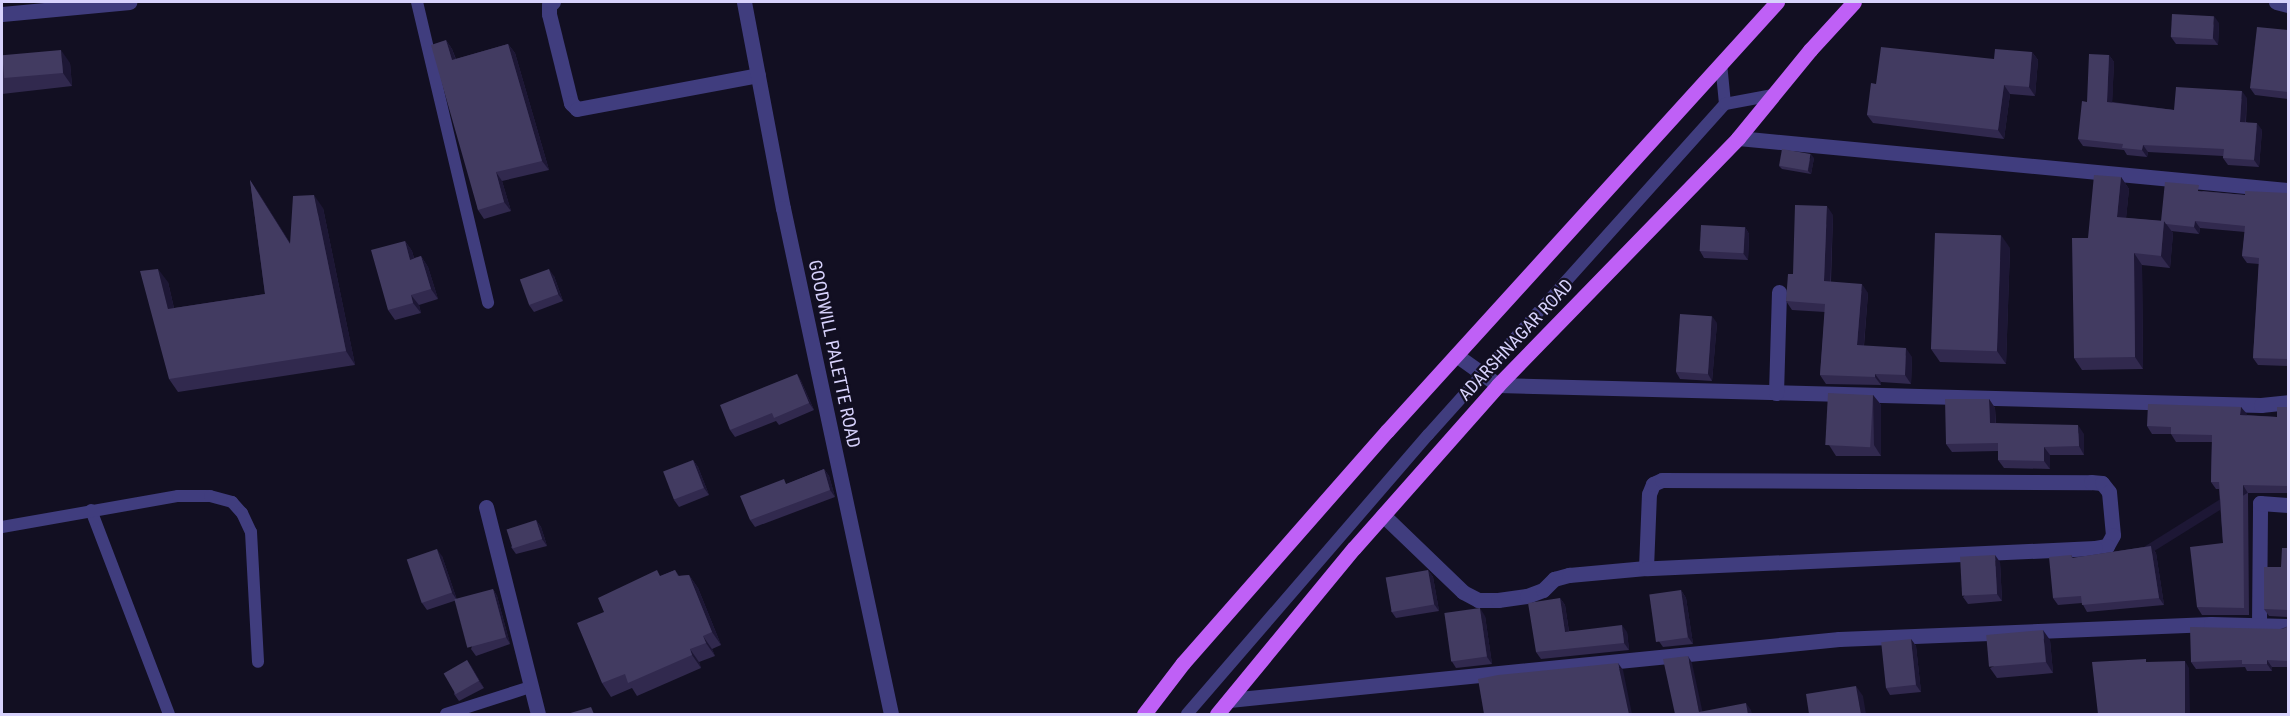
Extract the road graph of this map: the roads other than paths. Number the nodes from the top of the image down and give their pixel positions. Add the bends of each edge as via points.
1 (129, 2) edge
2 (417, 2) edge
3 (553, 2) edge
4 (744, 2) edge
5 (1777, 2) edge
6 (1854, 2) edge
7 (2276, 2) edge
8 (58, 5) edge
9 (2289, 5) edge
10 (2, 14) edge
11 (1721, 63) junction
12 (758, 75) junction
13 (1773, 94) junction
14 (1725, 104) junction
15 (1738, 138) junction
16 (2289, 190) edge
17 (1779, 292) dead end
18 (488, 303) dead end
19 (1456, 355) junction
20 (1483, 374) junction
21 (1498, 386) junction
22 (1776, 393) junction
23 (2289, 402) edge
24 (2289, 505) edge
25 (486, 507) dead end
26 (91, 510) junction
27 (1383, 515) junction
28 (2, 527) edge
29 (1646, 568) junction
30 (2259, 625) junction
31 (2289, 626) edge
32 (258, 662) dead end
33 (530, 687) junction
34 (1229, 700) junction
35 (169, 714) edge
36 (446, 714) edge
37 (538, 714) edge
38 (891, 714) edge
39 (1144, 714) edge
40 (1187, 714) edge
41 (1217, 714) edge

1 - 8 street
2 - 18 lane
3 - 12 street via 549,14 571,103 577,109
4 - 12 street, GOODWILL PALETTE ROAD
5 - 11 main road, ADARSHNAGAR ROAD
6 - 13 main road, ADARSHNAGAR ROAD
7 - 9 street
8 - 10 street
11 - 14 lane
11 - 19 main road, ADARSHNAGAR ROAD
12 - 38 street, GOODWILL PALETTE ROAD
13 - 14 lane
13 - 15 main road, ADARSHNAGAR ROAD
14 - 20 lane
15 - 16 street
15 - 21 main road, ADARSHNAGAR ROAD
17 - 22 street
19 - 20 street
19 - 39 main road, ADARSHNAGAR ROAD via 1183,663
20 - 21 street
20 - 40 lane
21 - 22 street
21 - 27 main road, ADARSHNAGAR ROAD
22 - 23 street via 2262,405
24 - 30 street via 2260,503
25 - 33 street
26 - 28 lane
26 - 32 lane via 178,496 210,496 232,502 251,532
26 - 35 lane
27 - 29 street via 1463,592 1478,600 1527,596 1543,590 1554,579 1569,575
27 - 34 main road, ADARSHNAGAR ROAD
29 - 29 street via 1649,494 1653,484 1662,480 2091,482 2102,483 2109,492 2113,535 2106,546 2095,548
30 - 31 street
30 - 34 street via 1839,639
33 - 36 lane
33 - 37 street
34 - 41 main road, ADARSHNAGAR ROAD

